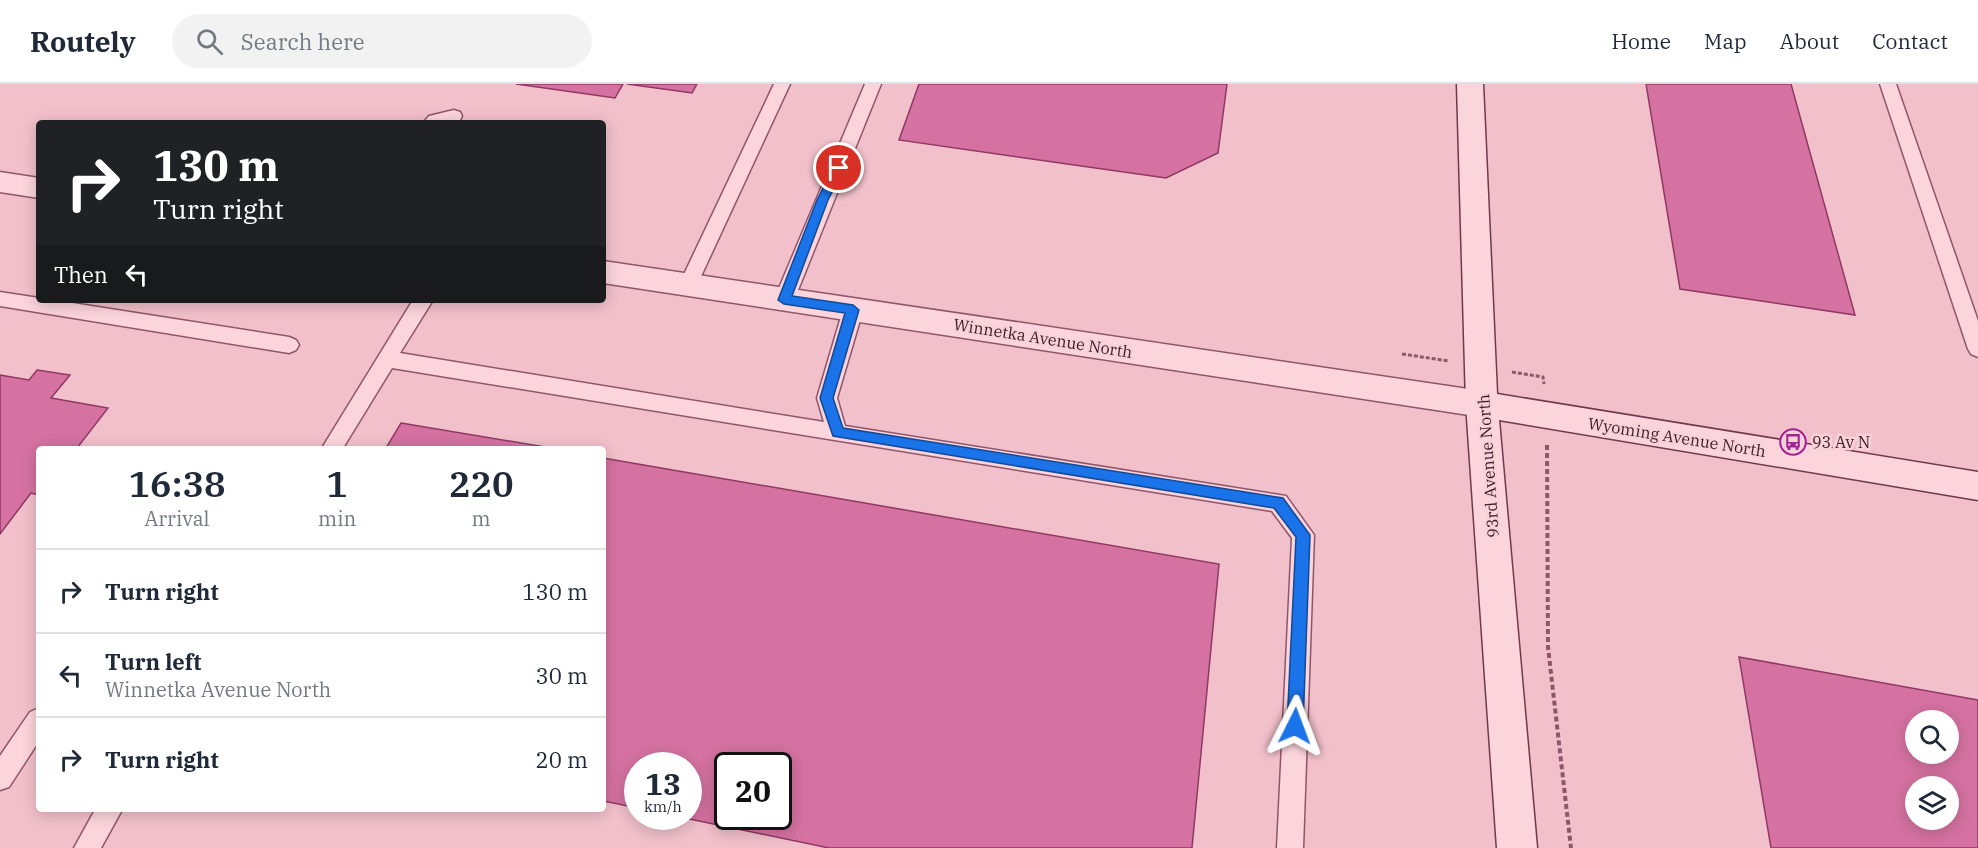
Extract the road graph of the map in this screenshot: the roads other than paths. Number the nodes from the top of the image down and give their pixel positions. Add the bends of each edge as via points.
1 (782, 84) edge
2 (873, 84) edge
3 (1470, 84) edge
4 (1888, 84) edge
5 (454, 116) dead end
6 (435, 120) edge
7 (0, 182) edge
8 (36, 188) edge
9 (606, 273) edge
10 (688, 285) junction
11 (0, 299) edge
12 (784, 300) junction
13 (36, 302) edge
14 (53, 303) edge
15 (421, 303) edge
16 (106, 307) edge
17 (853, 310) junction
18 (289, 345) dead end
19 (1978, 349) edge
20 (387, 359) junction
21 (1482, 404) junction
22 (837, 432) junction
23 (333, 446) edge
24 (1978, 486) edge
25 (36, 724) edge
26 (0, 778) edge
27 (109, 812) edge
28 (87, 848) edge
29 (1290, 848) edge
30 (1517, 848) edge

1 - 10 lane
2 - 12 lane
3 - 21 street, 93rd Avenue North
4 - 19 lane
5 - 6 lane
7 - 8 street
9 - 10 street, Winnetka Avenue North
10 - 12 street, Winnetka Avenue North
11 - 13 lane
12 - 17 street, Winnetka Avenue North
14 - 16 lane
15 - 20 lane
16 - 18 lane
17 - 21 street, Winnetka Avenue North
17 - 22 lane via 827,398
20 - 22 lane
20 - 23 lane
21 - 24 street, Wyoming Avenue North
21 - 30 street, 93rd Avenue North
22 - 29 lane via 1278,503 1303,535
25 - 26 lane
27 - 28 lane

